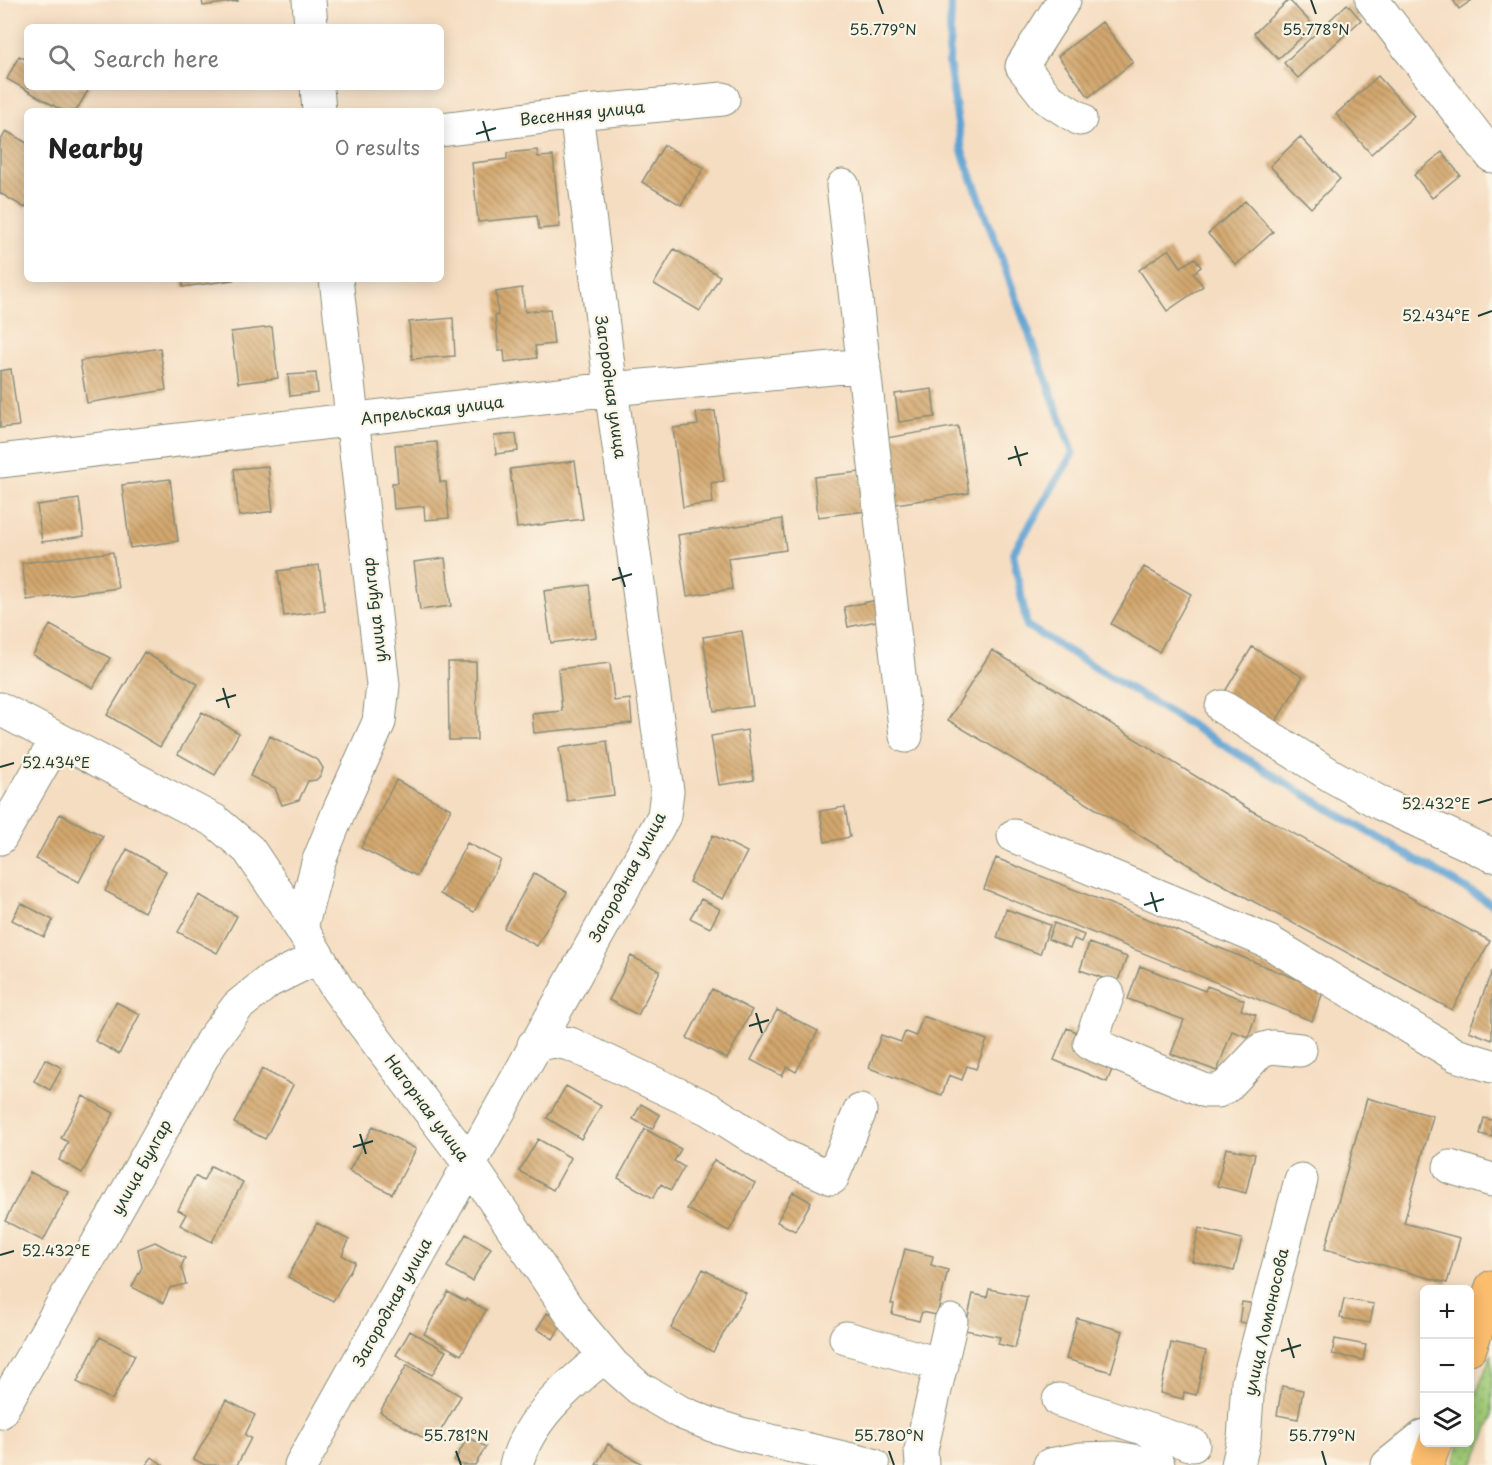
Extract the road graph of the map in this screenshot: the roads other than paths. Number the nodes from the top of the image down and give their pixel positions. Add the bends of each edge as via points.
1 (309, 0) edge
2 (1064, 0) edge
3 (1372, 0) edge
4 (311, 24) edge
5 (317, 90) edge
6 (723, 99) dead end
7 (319, 108) edge
8 (576, 113) junction
9 (1080, 119) dead end
10 (444, 130) edge
11 (1492, 156) edge
12 (843, 186) dead end
13 (336, 282) edge
14 (864, 365) junction
15 (610, 389) junction
16 (351, 420) junction
17 (0, 461) edge
18 (1222, 707) dead end
19 (0, 709) edge
20 (906, 736) dead end
21 (57, 739) junction
22 (1014, 836) dead end
23 (0, 838) edge
24 (1492, 855) edge
25 (301, 928) junction
26 (318, 957) junction
27 (1108, 994) dead end
28 (534, 1045) junction
29 (1300, 1050) dead end
30 (1492, 1066) edge
31 (860, 1111) dead end
32 (469, 1163) junction
33 (1450, 1167) dead end
34 (1301, 1180) dead end
35 (1492, 1180) edge
36 (1492, 1287) edge
37 (951, 1321) dead end
38 (865, 1334) dead end
39 (1473, 1339) edge
40 (604, 1356) junction
41 (942, 1365) junction
42 (1059, 1400) dead end
43 (0, 1412) edge
44 (1420, 1440) edge
45 (1193, 1445) edge
46 (1434, 1447) edge
47 (301, 1465) edge
48 (516, 1465) edge
49 (873, 1465) edge
50 (922, 1465) edge
51 (1050, 1465) edge
52 (1158, 1465) edge
53 (1238, 1465) edge
54 (1388, 1465) edge
55 (1427, 1465) edge

1 - 4 street
2 - 9 street via 1022,66 1048,99
3 - 11 street
5 - 7 street
6 - 8 street, Весенняя улица
8 - 10 street, Весенняя улица
8 - 15 street, Загородная улица
12 - 14 street
13 - 16 street, улица Булгар
14 - 15 street, Апрельская улица
14 - 20 street
15 - 16 street, Апрельская улица
15 - 28 street, Загородная улица via 667,791 664,816
16 - 17 street, Апрельская улица
16 - 25 street, улица Булгар via 383,685 379,722 318,863
18 - 24 street via 1382,804
19 - 21 street, Нагорная улица
21 - 23 street
21 - 25 street, Нагорная улица via 215,821 249,850
22 - 30 street via 1269,942 1456,1055
25 - 26 street, Нагорная улица
26 - 32 street, Нагорная улица via 338,990
26 - 43 street, улица Булгар via 269,981 238,1006 211,1042
27 - 29 street via 1090,1043 1206,1091 1227,1086 1261,1050
28 - 31 street via 554,1041 570,1044 709,1109 781,1155 832,1178
28 - 32 street, Загородная улица
32 - 40 street, Нагорная улица
32 - 47 street, Загородная улица
33 - 35 street
34 - 53 street, улица Ломоносова via 1248,1382
36 - 39 main road
37 - 41 street
38 - 41 street
40 - 48 street via 565,1389 532,1427
40 - 49 street, Нагорная улица via 639,1388 712,1425
41 - 50 street via 921,1449
42 - 45 street
44 - 54 street
46 - 55 main road
51 - 52 street via 1116,1458

